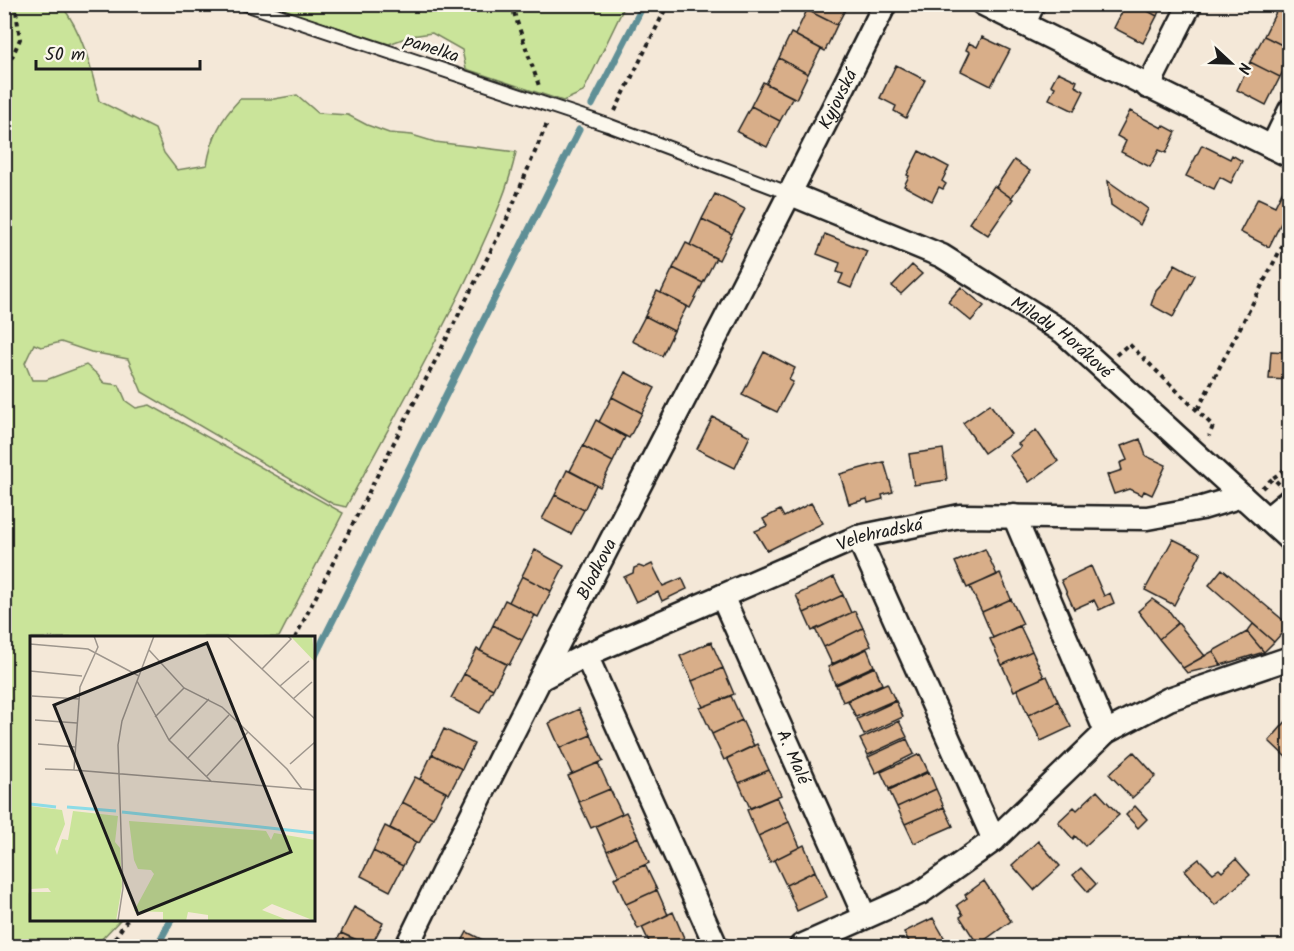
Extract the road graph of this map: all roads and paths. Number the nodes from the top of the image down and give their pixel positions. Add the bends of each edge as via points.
1 (15, 4) edge
2 (245, 4) edge
3 (511, 4) edge
4 (668, 4) edge
5 (885, 4) edge
6 (983, 4) edge
7 (1190, 4) edge
8 (1028, 14) edge
9 (4, 75) edge
10 (1148, 87) junction
11 (549, 105) junction
12 (1290, 110) edge
13 (608, 125) junction
14 (1281, 152) edge
15 (791, 194) junction
16 (1290, 231) edge
17 (1114, 353) dead end
18 (1198, 410) junction
19 (1208, 439) dead end
20 (1273, 478) dead end
21 (1250, 494) junction
22 (1290, 500) edge
23 (1014, 516) junction
24 (1267, 519) junction
25 (858, 537) junction
26 (1290, 540) edge
27 (722, 596) junction
28 (296, 636) edge
29 (586, 656) junction
30 (1290, 658) edge
31 (542, 678) junction
32 (1106, 732) junction
33 (994, 840) junction
34 (865, 917) junction
35 (126, 921) edge
36 (110, 946) edge
37 (407, 946) edge
38 (716, 946) edge
39 (801, 946) edge

1 - 9 path via 20,39
2 - 11 lane, panelka
3 - 11 path
4 - 13 path
5 - 15 street, Kyjovská
6 - 8 street
7 - 10 street
8 - 10 street
10 - 14 street
11 - 13 lane, panelka
11 - 28 path via 506,221
12 - 14 street
13 - 15 lane, panelka
15 - 21 street, Milady Horákové via 942,256 1063,332
15 - 31 street, Blodkova
16 - 18 path
17 - 18 path via 1129,344
18 - 19 path via 1213,426
20 - 21 path
21 - 23 street, Velehradská via 1147,518
21 - 24 street, Milady Horákové
22 - 24 street
23 - 25 street, Velehradská via 960,516
23 - 32 street
24 - 26 street, Milady Horákové
25 - 27 street, Velehradská
25 - 33 street
27 - 29 street, Velehradská
27 - 34 street, A. Malé
29 - 31 street, Velehradská
29 - 38 street
30 - 32 street via 1169,699
31 - 37 street, Blodkova
32 - 33 street
33 - 34 street via 920,893
34 - 39 street
35 - 36 path

